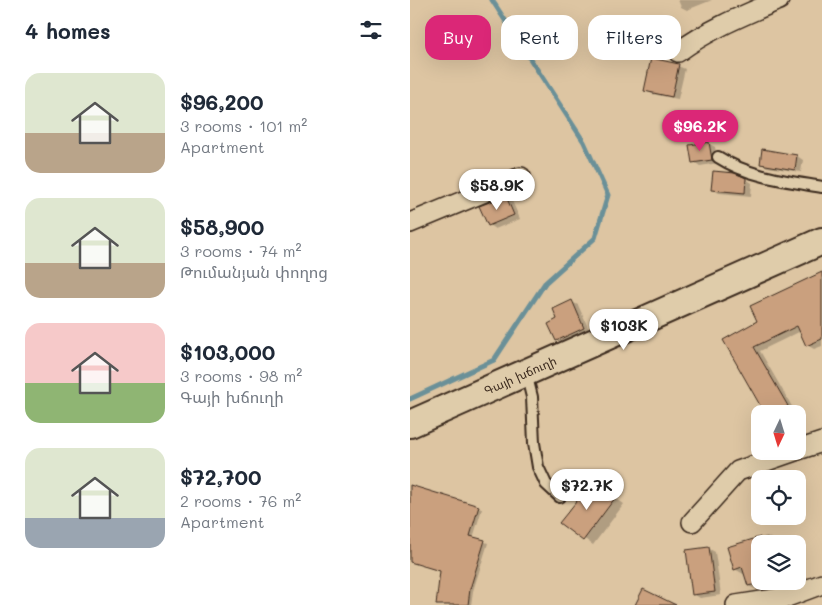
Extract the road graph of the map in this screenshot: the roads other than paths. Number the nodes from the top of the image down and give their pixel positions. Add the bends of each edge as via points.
1 (780, 0) edge
2 (681, 50) edge
3 (718, 158) dead end
4 (521, 177) dead end
5 (822, 187) edge
6 (410, 224) edge
7 (822, 240) edge
8 (526, 372) junction
9 (410, 424) edge
10 (822, 442) edge
11 (806, 448) edge
12 (770, 460) edge
13 (560, 497) dead end
14 (692, 522) dead end
15 (822, 584) edge
16 (736, 605) edge

1 - 2 street via 726,22
3 - 5 lane via 733,167 767,177
4 - 6 street
7 - 8 main road, Գայի խճուղի
8 - 9 main road, Գայի խճուղի
8 - 13 lane via 532,398 538,467 546,484
10 - 11 street
12 - 14 street via 738,471
15 - 16 street via 788,597

